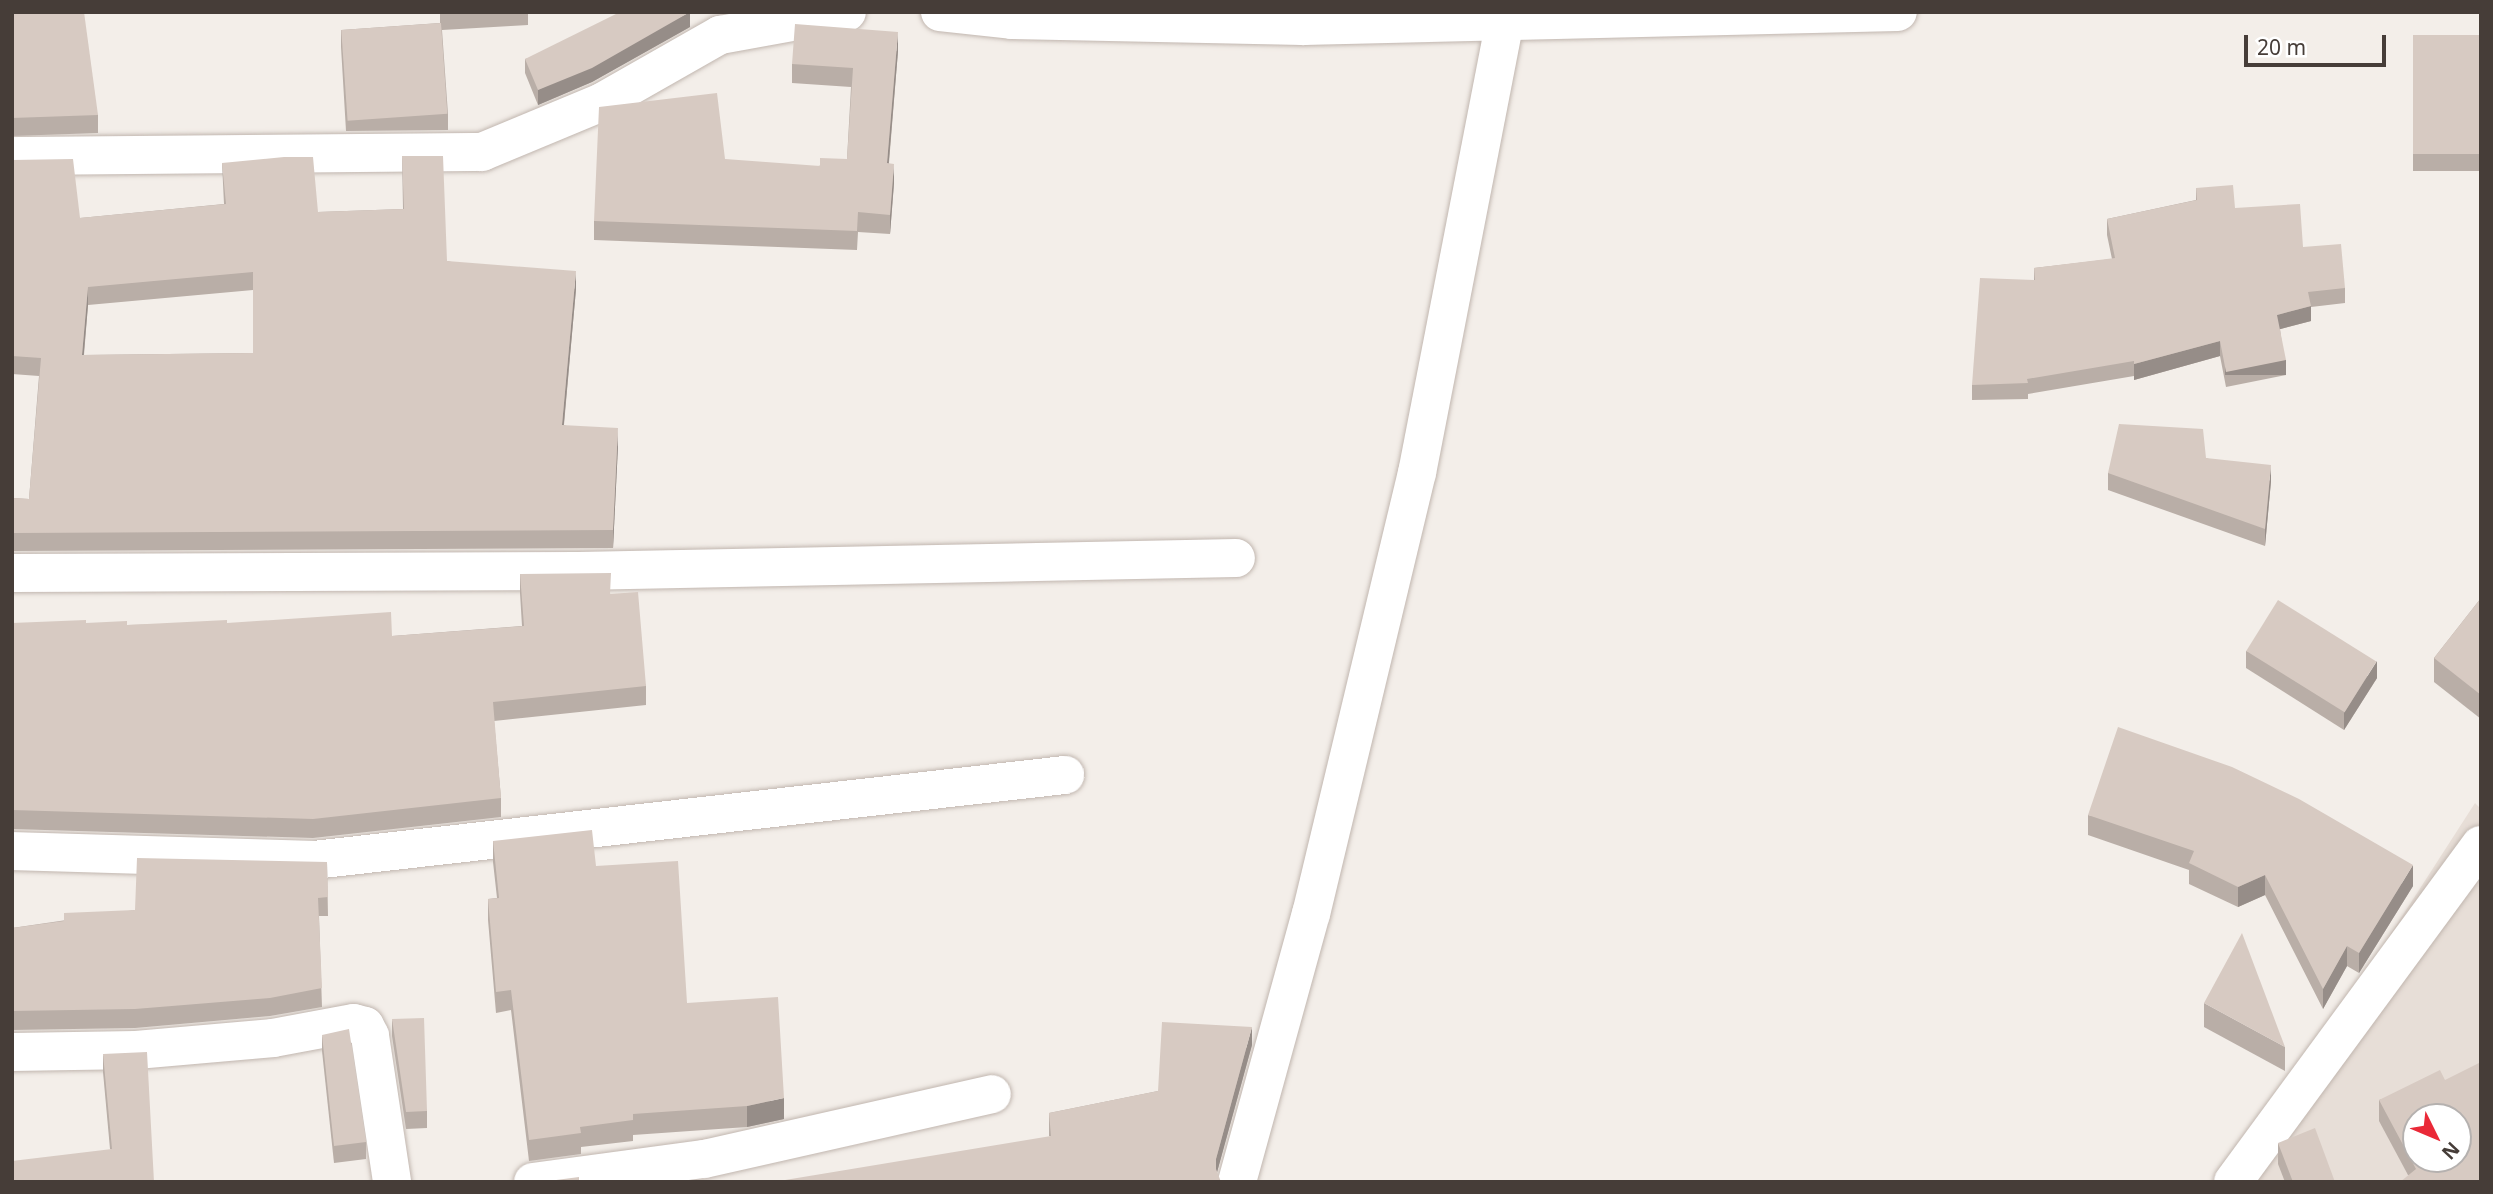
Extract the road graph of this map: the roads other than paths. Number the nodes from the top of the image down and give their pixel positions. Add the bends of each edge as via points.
1 (847, 12) edge
2 (940, 12) edge
3 (1898, 12) edge
4 (1296, 19) edge
5 (1505, 22) junction
6 (713, 24) edge
7 (12, 156) edge
8 (1236, 558) dead end
9 (12, 573) edge
10 (1065, 775) dead end
11 (2481, 845) edge
12 (12, 851) edge
13 (12, 1052) edge
14 (992, 1094) dead end
15 (392, 1182) edge
16 (533, 1182) edge
17 (1237, 1182) edge
18 (2233, 1182) edge

1 - 6 street
2 - 4 street via 1012,19
3 - 5 street
4 - 5 street
5 - 17 street via 1417,473 1311,914
6 - 7 street via 602,102 482,152
8 - 9 street via 564,571
10 - 12 street via 314,860
11 - 18 street
13 - 15 street via 136,1050 273,1038 354,1023 365,1026
14 - 16 street via 704,1159

